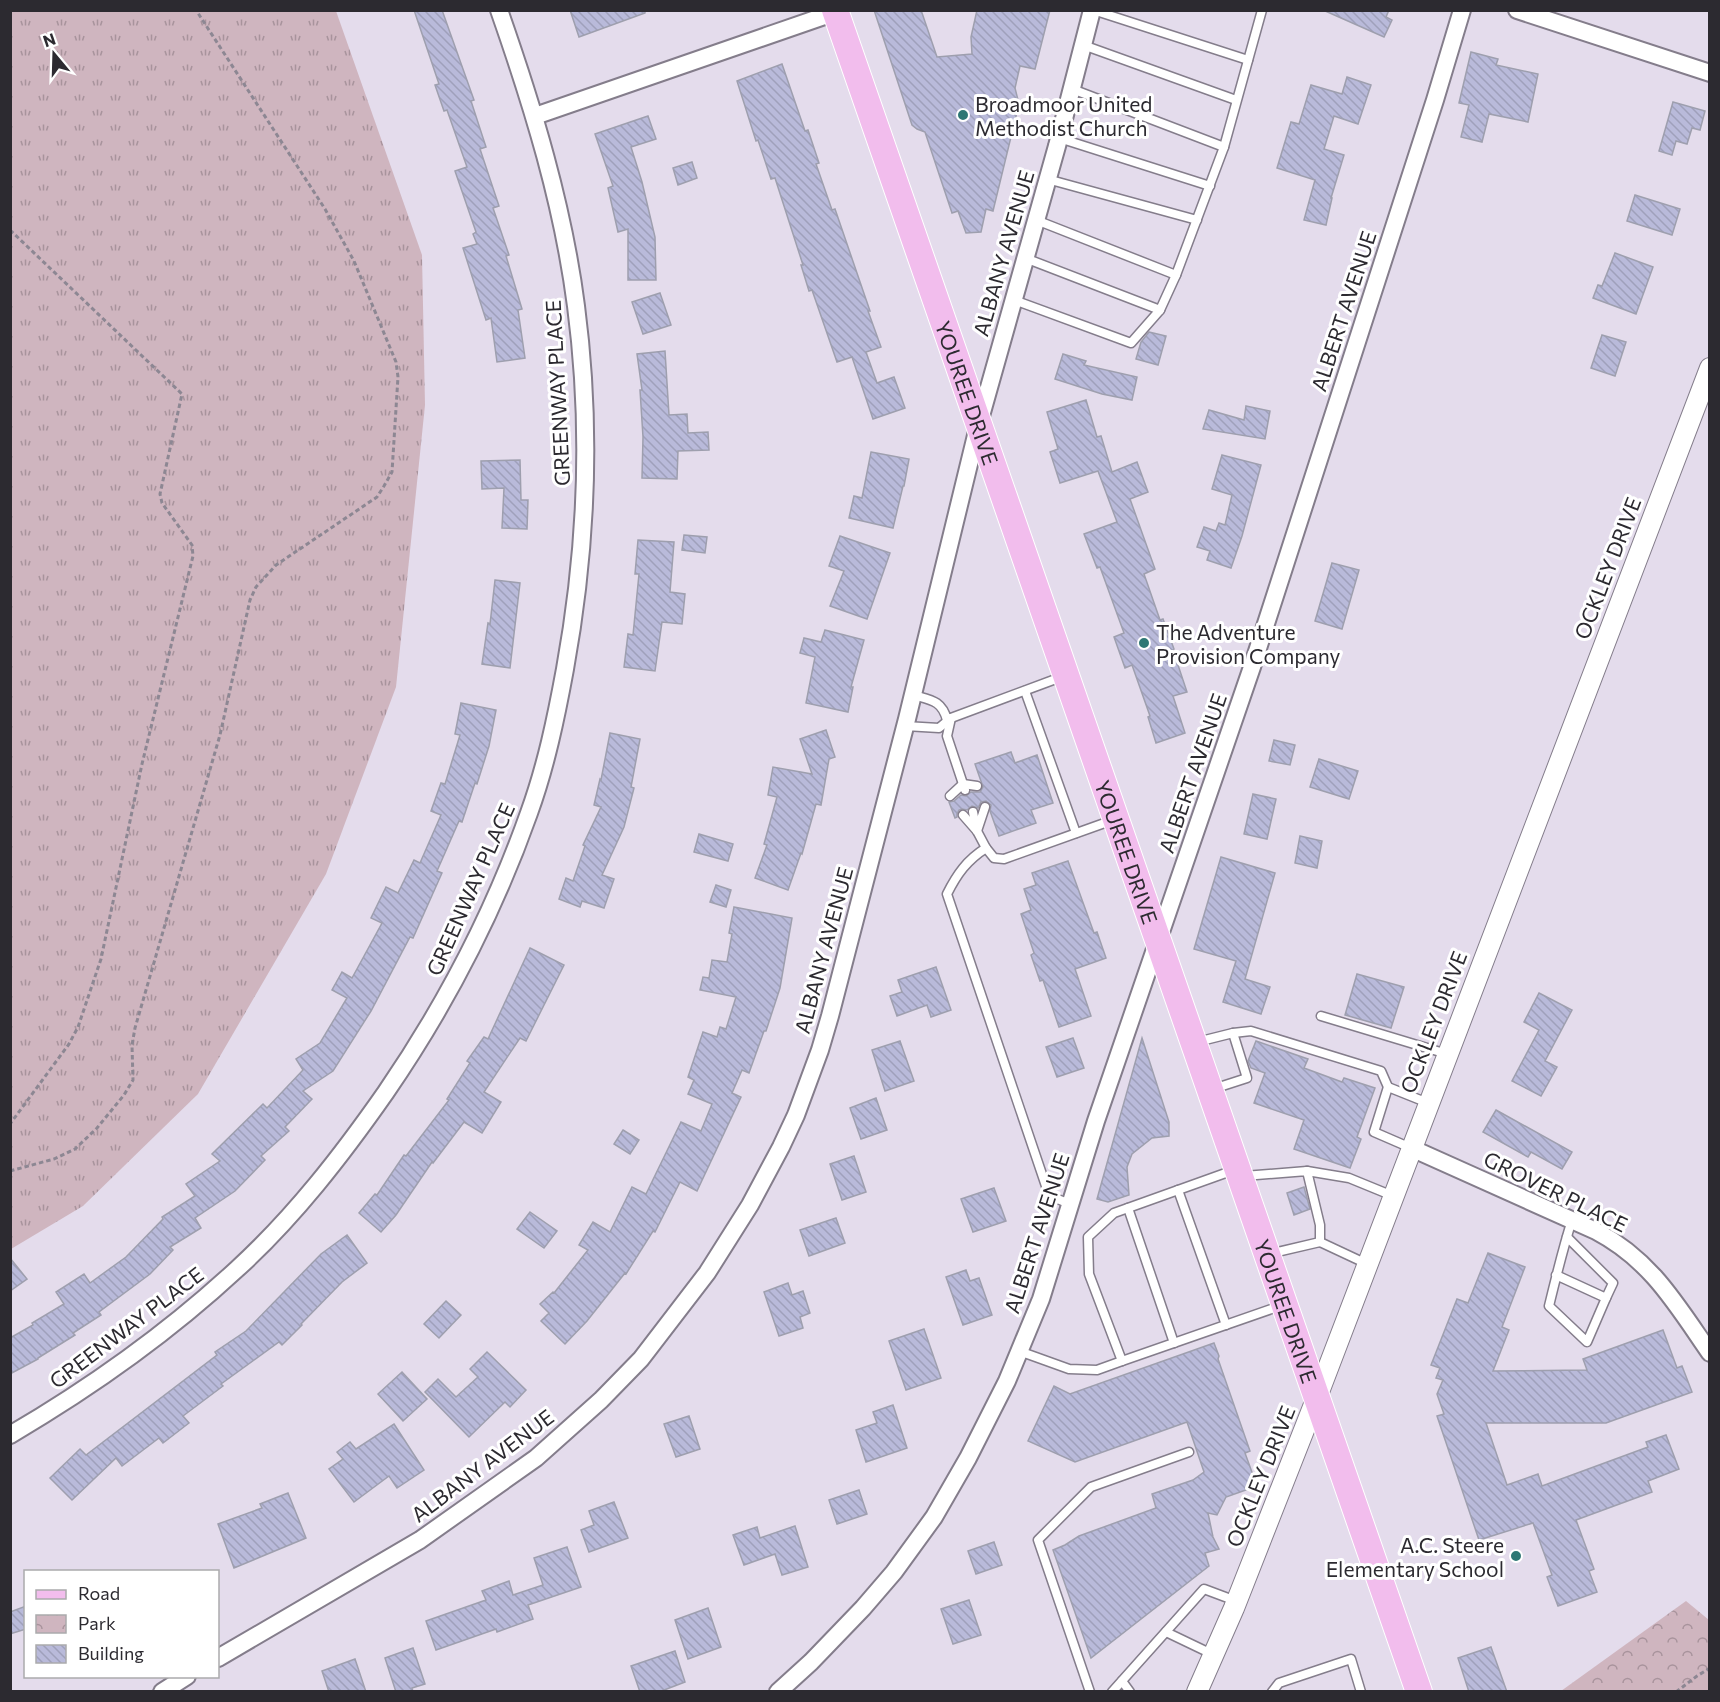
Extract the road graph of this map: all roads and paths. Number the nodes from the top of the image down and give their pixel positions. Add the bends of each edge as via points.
1 (196, 10) edge
2 (499, 10) edge
3 (1093, 10) edge
4 (1462, 10) edge
5 (1517, 10) edge
6 (836, 11) edge
7 (1259, 11) edge
8 (1083, 45) junction
9 (1248, 60) junction
10 (1710, 73) edge
11 (1072, 89) junction
12 (1236, 100) junction
13 (535, 116) junction
14 (1059, 138) junction
15 (1224, 147) junction
16 (1047, 179) junction
17 (1210, 186) junction
18 (1036, 220) junction
19 (1197, 220) junction
20 (10, 230) edge
21 (1025, 258) junction
22 (1176, 275) junction
23 (1014, 300) junction
24 (1160, 310) junction
25 (1710, 368) edge
26 (979, 423) junction
27 (1066, 675) junction
28 (1025, 691) junction
29 (913, 695) junction
30 (949, 719) junction
31 (905, 726) junction
32 (977, 786) dead end
33 (964, 787) junction
34 (953, 794) dead end
35 (985, 807) dead end
36 (973, 812) dead end
37 (960, 816) dead end
38 (1116, 819) junction
39 (977, 831) junction
40 (1076, 833) junction
41 (986, 848) junction
42 (1159, 942) junction
43 (1321, 1016) dead end
44 (1233, 1033) junction
45 (1193, 1042) junction
46 (1447, 1054) junction
47 (1388, 1087) junction
48 (1210, 1090) junction
49 (1428, 1103) junction
50 (10, 1124) edge
51 (1411, 1148) junction
52 (1307, 1171) junction
53 (10, 1172) edge
54 (1239, 1173) junction
55 (1178, 1190) junction
56 (1393, 1196) junction
57 (1070, 1204) junction
58 (1128, 1208) junction
59 (1572, 1220) junction
60 (1567, 1237) junction
61 (1320, 1242) junction
62 (1267, 1255) junction
63 (1367, 1264) junction
64 (1556, 1275) junction
65 (1606, 1298) junction
66 (1285, 1305) junction
67 (1226, 1325) junction
68 (1174, 1343) junction
69 (1019, 1351) junction
70 (1710, 1353) edge
71 (1122, 1361) junction
72 (1317, 1397) junction
73 (10, 1435) edge
74 (1189, 1452) dead end
75 (1236, 1601) junction
76 (1166, 1632) junction
77 (1214, 1655) junction
78 (219, 1657) edge
79 (1710, 1668) edge
80 (185, 1678) edge
81 (1122, 1681) junction
82 (162, 1692) edge
83 (778, 1692) edge
84 (1090, 1692) edge
85 (1112, 1692) edge
86 (1130, 1692) edge
87 (1197, 1692) edge
88 (1272, 1692) edge
89 (1361, 1692) edge
90 (1419, 1692) edge
91 (1676, 1692) edge

1 - 53 path via 325,209 354,261 396,362 393,472 377,496 276,565 256,586 220,735 135,1028 133,1080 75,1149
2 - 13 street, GREENWAY PLACE
3 - 8 street, ALBANY AVENUE
3 - 9 lane
4 - 42 street, ALBERT AVENUE via 1252,667
5 - 10 street
6 - 13 street
6 - 26 main road, YOUREE DRIVE
7 - 9 lane
8 - 11 street, ALBANY AVENUE
8 - 12 lane
9 - 12 lane
11 - 14 street, ALBANY AVENUE
11 - 15 lane
12 - 15 lane
13 - 73 street, GREENWAY PLACE via 564,232 577,310 586,479 578,587 552,735 510,866 448,994 372,1112 317,1183 238,1268 174,1324 106,1375
14 - 16 street, ALBANY AVENUE
14 - 17 lane
15 - 17 lane
16 - 18 street, ALBANY AVENUE
16 - 19 lane
17 - 19 lane
18 - 21 street, ALBANY AVENUE
18 - 22 lane
19 - 22 lane
20 - 50 path via 182,394 160,494 162,503 192,544 193,556 142,764 101,958 69,1044
21 - 23 street, ALBANY AVENUE
21 - 24 lane
22 - 24 lane
23 - 24 lane via 1131,343
23 - 26 street, ALBANY AVENUE
25 - 46 street, OCKLEY DRIVE
26 - 27 main road, YOUREE DRIVE
26 - 29 street, ALBANY AVENUE
27 - 28 lane
27 - 38 main road, YOUREE DRIVE
28 - 30 lane
28 - 40 lane
29 - 30 lane via 938,704
29 - 31 street, ALBANY AVENUE
30 - 31 lane via 939,728
30 - 33 lane via 947,736
31 - 78 street, ALBANY AVENUE via 820,1050 781,1147 707,1273 641,1359 536,1458 420,1540
32 - 33 lane
33 - 34 lane
35 - 39 lane
36 - 39 lane
37 - 39 lane
38 - 40 lane
38 - 42 main road, YOUREE DRIVE
39 - 41 lane
40 - 41 lane via 1004,859 994,858
41 - 57 lane via 971,858 947,894 1047,1190
42 - 45 main road, YOUREE DRIVE
42 - 57 street, ALBERT AVENUE
43 - 46 lane
44 - 45 lane
44 - 47 lane via 1251,1032 1382,1071
44 - 48 lane via 1247,1078
45 - 48 main road, YOUREE DRIVE
46 - 49 street, OCKLEY DRIVE
47 - 49 lane
47 - 51 lane via 1374,1132
48 - 54 main road, YOUREE DRIVE
49 - 51 street, OCKLEY DRIVE
51 - 56 street, OCKLEY DRIVE
51 - 59 street, GROVER PLACE
52 - 54 lane
52 - 56 lane via 1349,1178
52 - 61 lane via 1320,1225
54 - 55 lane
54 - 62 main road, YOUREE DRIVE
55 - 58 lane
55 - 67 lane
56 - 63 street, OCKLEY DRIVE
57 - 69 street, ALBERT AVENUE via 1041,1299
58 - 68 lane
58 - 71 lane via 1114,1213 1088,1237 1089,1274
59 - 60 lane
59 - 70 street, GROVER PLACE via 1614,1240 1654,1274
60 - 64 lane
60 - 65 lane via 1613,1283
61 - 62 lane
61 - 63 lane
62 - 66 main road, YOUREE DRIVE
63 - 72 street, OCKLEY DRIVE
64 - 65 lane
64 - 65 lane via 1549,1306 1587,1342
66 - 67 lane
66 - 72 main road, YOUREE DRIVE
67 - 68 lane
68 - 71 lane
69 - 71 lane via 1069,1369 1096,1370
69 - 83 street, ALBERT AVENUE via 968,1458 915,1545 863,1608
72 - 75 street, OCKLEY DRIVE
72 - 90 main road, YOUREE DRIVE
74 - 84 lane via 1091,1486 1038,1540
75 - 76 lane via 1204,1589
75 - 77 street, OCKLEY DRIVE
76 - 77 lane
76 - 81 lane
77 - 87 street, OCKLEY DRIVE
79 - 91 path
80 - 82 street
81 - 85 lane
81 - 86 lane
88 - 89 lane via 1279,1683 1351,1659

